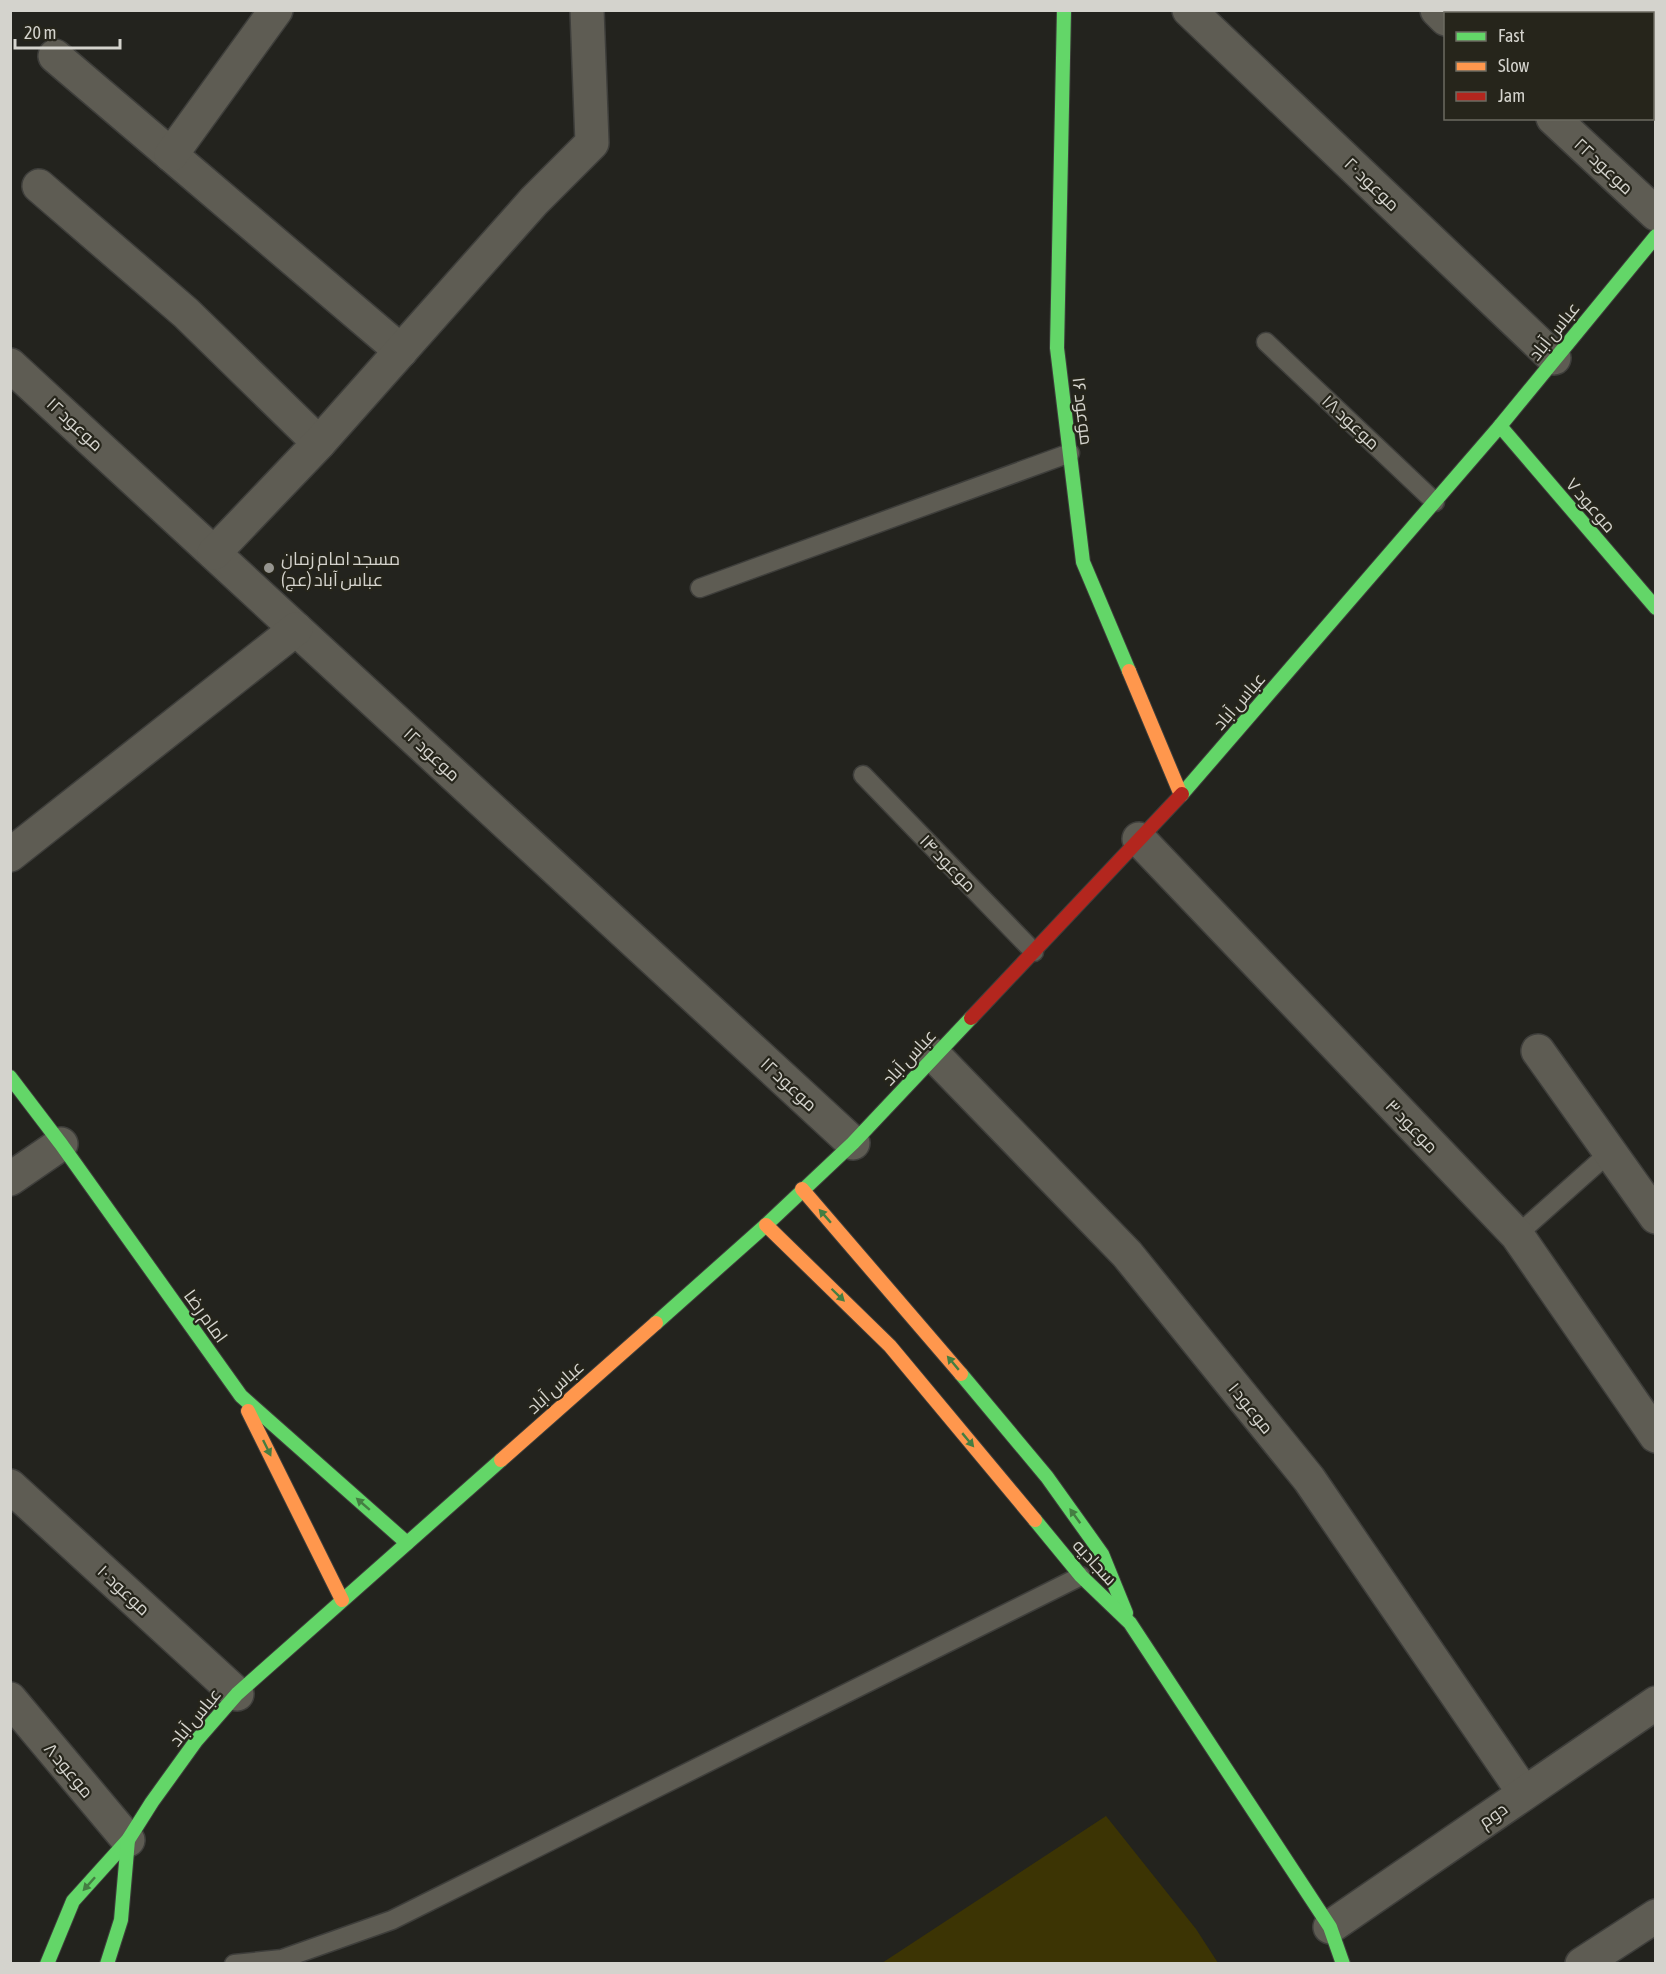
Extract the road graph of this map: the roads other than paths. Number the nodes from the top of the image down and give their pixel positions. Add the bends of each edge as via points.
1 (276, 10) edge
2 (587, 10) edge
3 (1064, 10) edge
4 (1190, 10) edge
5 (55, 56) dead end
6 (1555, 120) edge
7 (171, 155) junction
8 (39, 186) dead end
9 (1656, 214) edge
10 (1656, 236) edge
11 (1266, 342) dead end
12 (401, 351) junction
13 (1554, 358) junction
14 (10, 365) edge
15 (1500, 426) junction
16 (319, 443) junction
17 (1070, 453) junction
18 (1436, 502) junction
19 (214, 553) junction
20 (700, 588) dead end
21 (1656, 608) edge
22 (296, 629) junction
23 (863, 775) dead end
24 (1181, 795) junction
25 (1139, 839) junction
26 (10, 855) edge
27 (1034, 952) junction
28 (1538, 1051) dead end
29 (935, 1056) junction
30 (10, 1077) edge
31 (854, 1143) junction
32 (61, 1144) junction
33 (1610, 1152) junction
34 (10, 1179) edge
35 (802, 1189) junction
36 (1656, 1217) edge
37 (766, 1225) junction
38 (1516, 1235) junction
39 (241, 1396) junction
40 (1656, 1436) edge
41 (10, 1486) edge
42 (407, 1543) junction
43 (1082, 1576) junction
44 (342, 1600) junction
45 (1130, 1623) junction
46 (237, 1694) junction
47 (10, 1699) edge
48 (1656, 1703) edge
49 (1524, 1793) junction
50 (128, 1840) junction
51 (1653, 1925) edge
52 (1330, 1928) junction
53 (47, 1964) edge
54 (107, 1964) edge
55 (234, 1964) edge
56 (1343, 1964) edge
57 (1582, 1964) edge

1 - 7 street
2 - 12 street via 592,143 534,201
3 - 17 street, موعود ۱۶ via 1057,348
4 - 13 street, موعود ۲۰
5 - 7 street
6 - 9 street, موعود ۲۲
7 - 12 street
8 - 16 street via 186,313
10 - 13 street, عباس آباد
11 - 18 lane, موعود ۱۸
12 - 16 street
13 - 15 street, عباس آباد
14 - 19 street, موعود ۱۲
15 - 18 street, عباس آباد
15 - 21 street, موعود ۷
16 - 19 street
17 - 20 lane
17 - 24 street, موعود ۱۶ via 1083,562
18 - 24 street, عباس آباد
19 - 22 street, موعود ۱۲
22 - 26 street
22 - 31 street, موعود ۱۲
23 - 27 lane, موعود ۱۴
24 - 25 street, عباس آباد
25 - 27 street, عباس آباد
25 - 38 street, موعود ۳
27 - 29 street, عباس آباد
28 - 33 street
29 - 31 street, عباس آباد
29 - 49 street, موعود ۱ via 1127,1254 1309,1479
30 - 32 street, امام رضا
31 - 35 street, عباس آباد
32 - 34 street
32 - 39 street, امام رضا
33 - 36 street
33 - 38 lane
35 - 37 street, عباس آباد
45 -> 35 street via 1102,1554 1047,1478
37 - 42 street, عباس آباد
37 -> 43 street, سجادیه via 890,1346
38 - 40 street, موعود ۳
42 -> 39 street, امام رضا
39 -> 44 street
41 - 46 street, موعود ۱۰
42 - 44 street, عباس آباد
43 - 45 street, سجادیه
43 - 55 lane via 392,1920 282,1959
44 - 46 street, عباس آباد
45 - 52 street, سجادیه
46 - 50 street, عباس آباد via 196,1741
47 - 50 street, موعود ۸
48 - 49 street, دوم
49 - 52 street, دوم
50 -> 53 street, عباس آباد via 73,1901
50 - 54 street, عباس آباد via 122,1920
51 - 57 street
52 - 56 street, سجادیه

